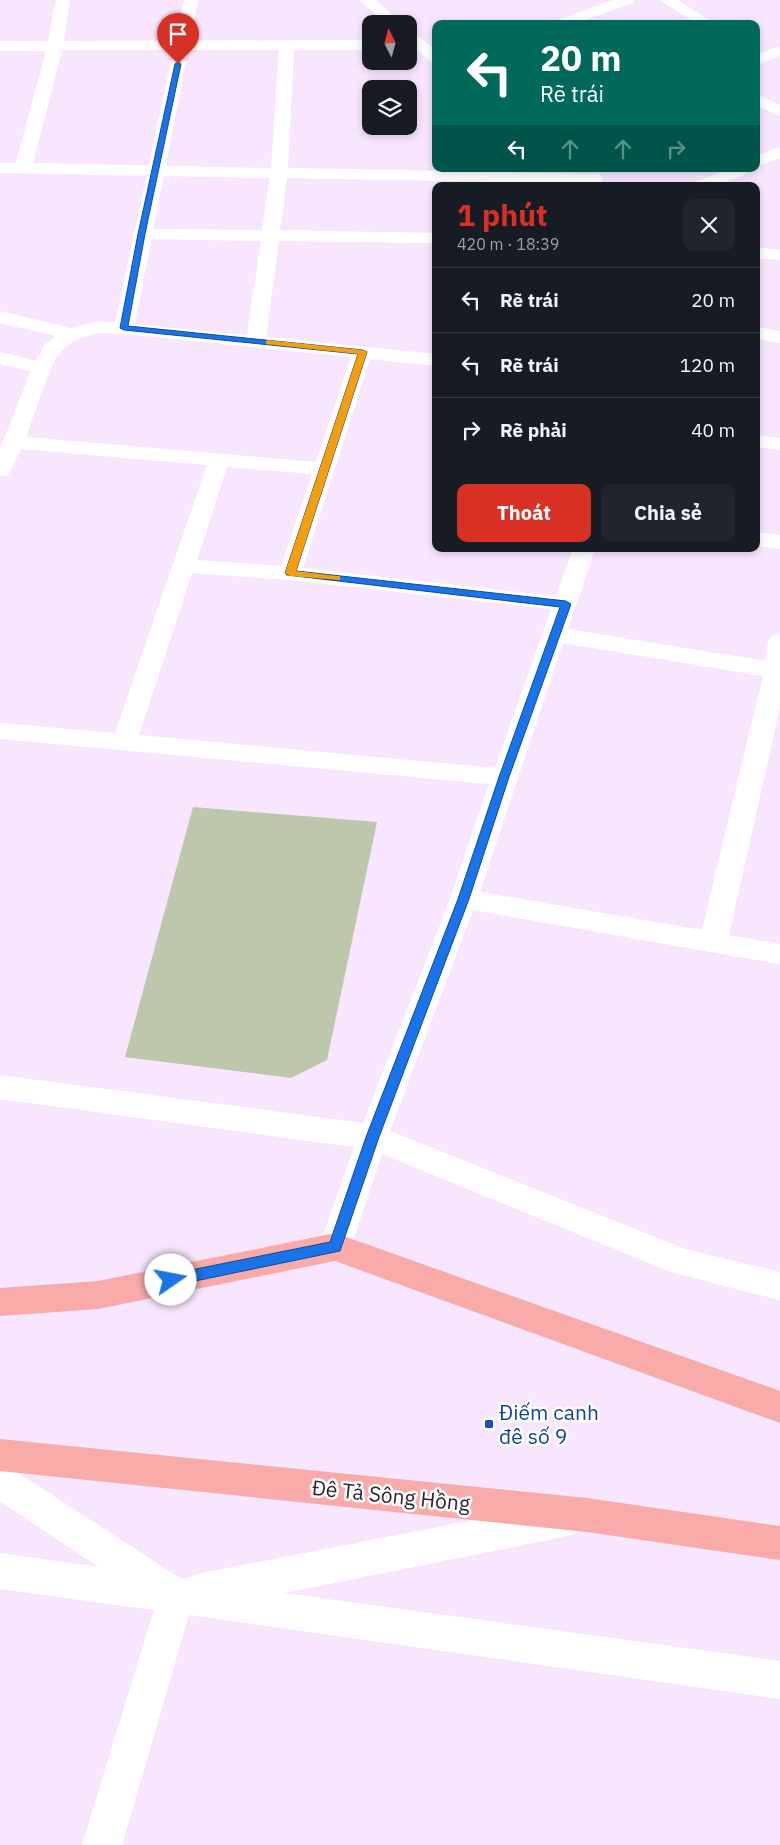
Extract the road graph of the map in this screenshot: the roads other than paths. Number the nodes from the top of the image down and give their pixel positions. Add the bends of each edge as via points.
1 (63, 0) edge
2 (192, 0) edge
3 (367, 0) edge
4 (627, 0) edge
5 (667, 0) edge
6 (384, 15) edge
7 (572, 20) edge
8 (701, 20) edge
9 (362, 45) edge
10 (0, 46) edge
11 (55, 46) junction
12 (182, 46) junction
13 (287, 46) junction
14 (418, 46) edge
15 (780, 51) edge
16 (432, 55) edge
17 (760, 56) edge
18 (760, 100) edge
19 (780, 111) edge
20 (780, 152) edge
21 (760, 160) edge
22 (0, 168) edge
23 (23, 169) junction
24 (156, 171) junction
25 (583, 172) edge
26 (735, 172) edge
27 (279, 174) junction
28 (563, 182) edge
29 (598, 182) edge
30 (711, 182) edge
31 (142, 234) junction
32 (271, 236) junction
33 (432, 238) edge
34 (760, 252) edge
35 (780, 255) edge
36 (0, 317) edge
37 (124, 328) junction
38 (71, 334) junction
39 (760, 334) edge
40 (780, 337) edge
41 (256, 341) junction
42 (363, 352) junction
43 (0, 358) edge
44 (432, 360) edge
45 (42, 368) junction
46 (14, 442) junction
47 (760, 442) edge
48 (780, 444) edge
49 (220, 460) junction
50 (324, 469) junction
51 (0, 470) edge
52 (760, 539) edge
53 (780, 542) edge
54 (583, 552) edge
55 (184, 566) junction
56 (290, 573) junction
57 (566, 604) junction
58 (554, 634) junction
59 (780, 641) edge
60 (778, 671) edge
61 (0, 731) edge
62 (124, 742) junction
63 (504, 777) junction
64 (464, 899) junction
65 (713, 943) junction
66 (780, 954) edge
67 (0, 1087) edge
68 (373, 1137) junction
69 (335, 1247) junction
70 (780, 1286) edge
71 (0, 1302) edge
72 (780, 1407) edge
73 (0, 1455) edge
74 (0, 1481) edge
75 (587, 1515) junction
76 (737, 1538) junction
77 (780, 1543) edge
78 (780, 1558) edge
79 (0, 1571) edge
80 (176, 1596) junction
81 (780, 1680) edge
82 (102, 1845) edge

1 - 11 street
2 - 12 street
3 - 6 street
4 - 7 street
5 - 8 street
9 - 13 street
10 - 11 street
11 - 12 street
11 - 23 street
12 - 13 street
12 - 24 street
13 - 27 street
14 - 16 street
15 - 17 street
18 - 19 street
20 - 21 street
22 - 23 street
23 - 24 street
24 - 27 street
24 - 31 street
25 - 29 street
26 - 30 street
27 - 28 street
27 - 32 street
31 - 32 street
31 - 37 street
32 - 33 street
32 - 41 street
34 - 35 street
36 - 38 street
37 - 38 street via 99,328
37 - 41 street
38 - 45 street via 52,348
39 - 40 street
41 - 42 street
42 - 44 street
42 - 50 street
43 - 45 street
45 - 46 street
46 - 49 street
46 - 51 street
47 - 48 street
49 - 50 street
49 - 55 street
50 - 56 street
52 - 53 street
54 - 57 street
55 - 56 street
55 - 62 street
56 - 57 street
57 - 58 street
58 - 60 street
58 - 63 street
59 - 60 street
60 - 65 street
61 - 62 street
62 - 63 street
63 - 64 street
64 - 65 street
64 - 68 street
65 - 66 street
67 - 68 street
68 - 69 street
68 - 70 street via 682,1262
69 - 71 main road via 98,1294
69 - 72 main road
73 - 75 main road, Đê Tả Sông Hồng
74 - 80 street
75 - 76 main road, Đê Tả Sông Hồng
75 - 80 street
76 - 77 main road, Đê Tả Sông Hồng
76 - 78 street
79 - 80 street
80 - 81 street
80 - 82 street

